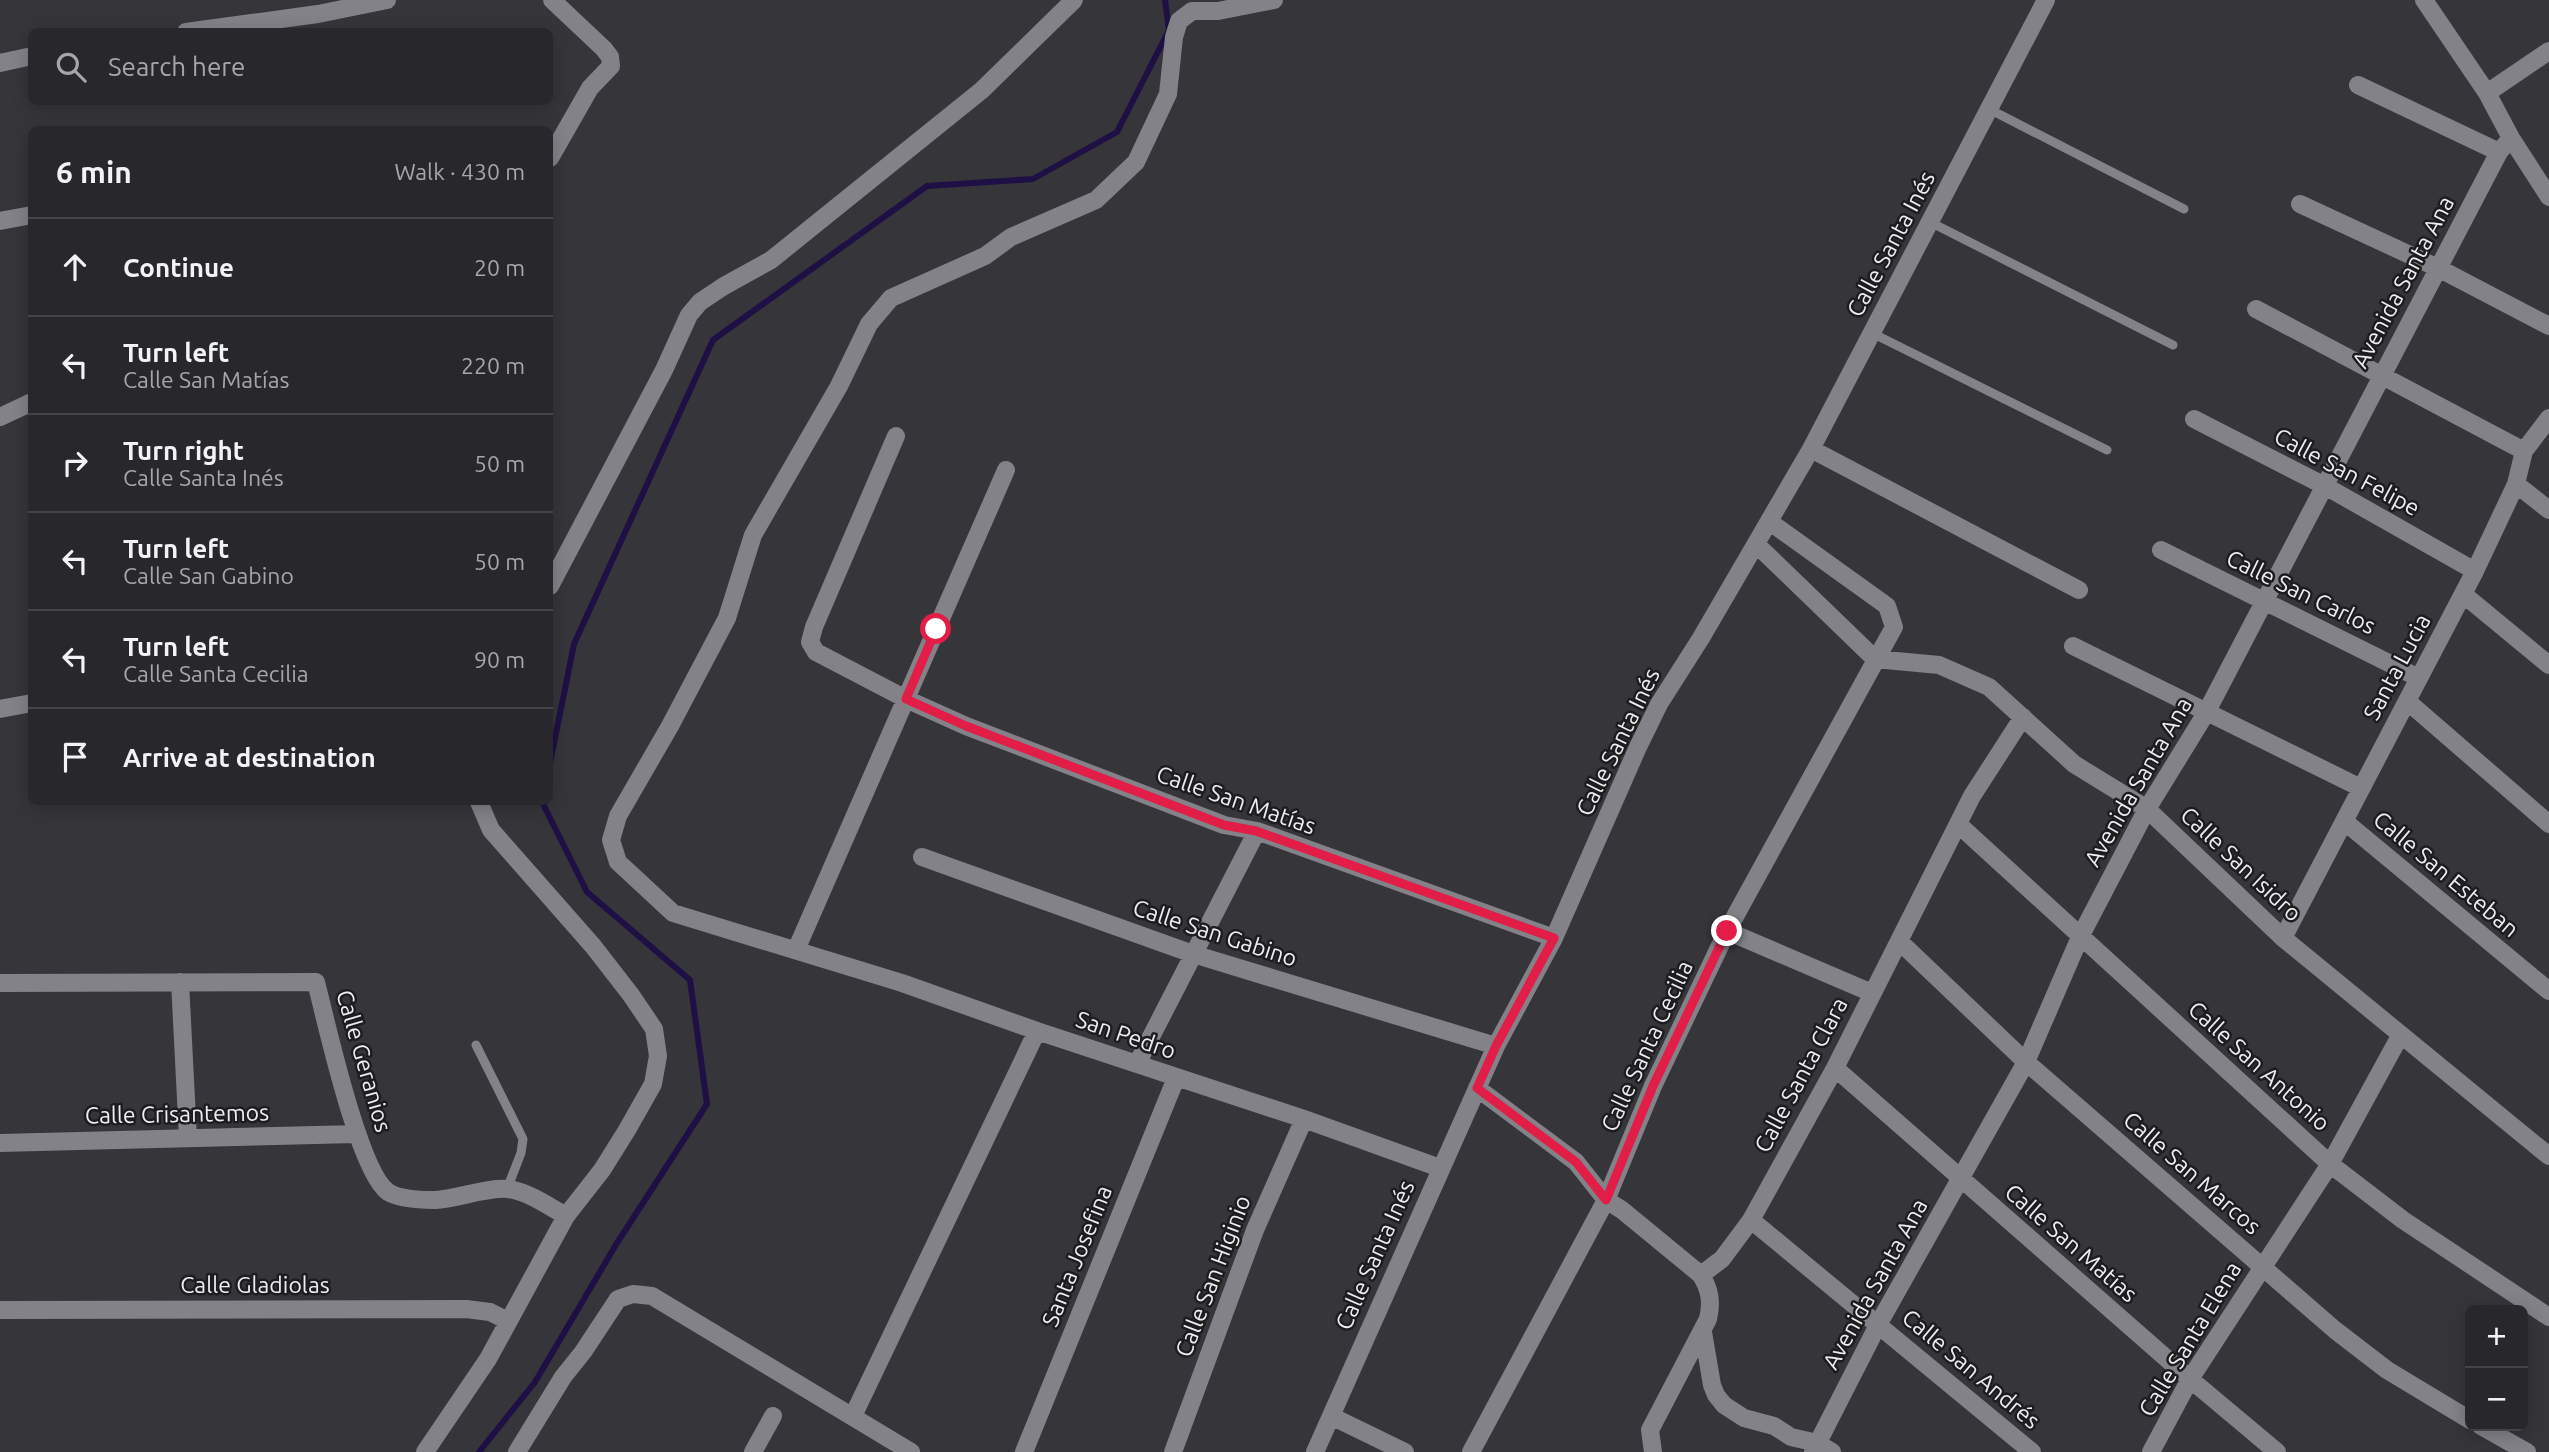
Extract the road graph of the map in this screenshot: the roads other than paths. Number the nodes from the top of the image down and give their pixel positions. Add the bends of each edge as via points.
1 (387, 0) edge
2 (552, 0) edge
3 (1074, 0) edge
4 (1275, 0) edge
5 (2046, 0) edge
6 (2424, 0) edge
7 (214, 28) edge
8 (2549, 51) edge
9 (28, 57) edge
10 (0, 63) edge
11 (2358, 85) dead end
12 (2487, 93) junction
13 (1989, 109) junction
14 (2505, 145) junction
15 (553, 153) edge
16 (2549, 197) edge
17 (2300, 204) dead end
18 (2184, 209) dead end
19 (28, 216) edge
20 (0, 221) edge
21 (1930, 222) junction
22 (2438, 268) junction
23 (2256, 309) dead end
24 (2549, 326) edge
25 (1872, 332) junction
26 (2173, 345) dead end
27 (2382, 376) junction
28 (28, 404) edge
29 (0, 417) edge
30 (2549, 418) edge
31 (2194, 419) dead end
32 (896, 436) dead end
33 (1811, 449) junction
34 (2107, 450) dead end
35 (2524, 451) junction
36 (1006, 470) dead end
37 (2516, 484) junction
38 (2325, 486) junction
39 (2549, 510) edge
40 (1770, 522) junction
41 (1756, 544) junction
42 (2161, 550) dead end
43 (2475, 571) junction
44 (553, 580) edge
45 (2079, 590) dead end
46 (2463, 594) junction
47 (2265, 603) junction
48 (2073, 646) dead end
49 (1875, 659) junction
50 (2549, 665) edge
51 (2419, 678) junction
52 (906, 699) junction
53 (2407, 701) junction
54 (28, 704) edge
55 (0, 709) edge
56 (2206, 713) junction
57 (2023, 717) junction
58 (2361, 788) junction
59 (480, 805) edge
60 (2147, 809) junction
61 (2344, 821) junction
62 (1958, 824) junction
63 (2549, 824) edge
64 (1256, 831) junction
65 (922, 857) dead end
66 (1727, 931) junction
67 (2080, 937) junction
68 (1554, 938) junction
69 (2283, 938) junction
70 (1899, 941) junction
71 (796, 950) junction
72 (1193, 954) junction
73 (180, 982) junction
74 (0, 983) edge
75 (2549, 991) edge
76 (1872, 993) junction
77 (1037, 1031) junction
78 (2400, 1036) junction
79 (476, 1045) dead end
80 (1496, 1046) junction
81 (2026, 1062) junction
82 (1137, 1065) junction
83 (1835, 1068) junction
84 (1176, 1077) junction
85 (1477, 1088) junction
86 (1304, 1119) junction
87 (356, 1134) junction
88 (188, 1138) junction
89 (0, 1143) edge
90 (2549, 1156) edge
91 (2330, 1164) junction
92 (1440, 1168) junction
93 (1961, 1180) junction
94 (507, 1189) junction
95 (1606, 1200) junction
96 (566, 1216) junction
97 (1751, 1220) junction
98 (2262, 1266) junction
99 (1701, 1275) junction
100 (0, 1310) edge
101 (2549, 1317) edge
102 (508, 1321) junction
103 (1879, 1323) junction
104 (1703, 1332) junction
105 (2190, 1379) junction
106 (773, 1416) dead end
107 (853, 1416) junction
108 (1331, 1416) junction
109 (2465, 1417) edge
110 (2490, 1431) edge
111 (1820, 1449) edge
112 (425, 1452) edge
113 (517, 1452) edge
114 (753, 1452) edge
115 (911, 1452) edge
116 (1024, 1452) edge
117 (1173, 1452) edge
118 (1315, 1452) edge
119 (1405, 1452) edge
120 (1471, 1452) edge
121 (1653, 1452) edge
122 (2032, 1452) edge
123 (2151, 1452) edge
124 (2277, 1452) edge
125 (2527, 1452) edge

1 - 7 street
2 - 15 street via 604,48 611,66 590,88
3 - 44 street via 982,90 771,260 724,286 689,315
4 - 71 street, San Pedro via 1218,11 1192,10 1179,21 1168,94 1136,162 1096,200 891,298 869,324 839,386 753,535 727,618 618,816 611,840 618,862 673,914
5 - 13 street, Calle Santa Inés
6 - 12 street
8 - 12 street
9 - 10 street
11 - 14 street
12 - 14 street
13 - 18 lane
13 - 21 street, Calle Santa Inés
14 - 16 street
14 - 22 street, Avenida Santa Ana
17 - 22 street
19 - 20 street
21 - 25 street, Calle Santa Inés
21 - 26 lane
22 - 24 street
22 - 27 street, Avenida Santa Ana
23 - 27 street
25 - 33 street, Calle Santa Inés
25 - 34 lane
27 - 35 street
27 - 38 street, Avenida Santa Ana
28 - 29 street
30 - 35 street, Santa Lucia
31 - 38 street, Calle San Felipe
32 - 52 street, Calle San Matías via 810,642 816,652
33 - 40 street, Calle Santa Inés
33 - 45 street
35 - 37 street, Santa Lucia
36 - 52 street
37 - 39 street
37 - 43 street, Santa Lucia
38 - 43 street, Calle San Felipe
38 - 47 street, Avenida Santa Ana
40 - 41 street, Calle Santa Inés
40 - 49 street, Calle Santa Cecilia via 1887,606 1894,627
41 - 49 street
41 - 68 street, Calle Santa Inés via 1658,705
42 - 47 street, Calle San Carlos
43 - 46 street, Santa Lucia
46 - 50 street
46 - 51 street, Santa Lucia
47 - 51 street, Calle San Carlos
47 - 56 street, Avenida Santa Ana
48 - 56 street, Calle San Esteban
49 - 57 street, Calle San Isidro via 1939,665 1989,687
49 - 66 street, Calle Santa Cecilia
51 - 53 street, Santa Lucia
52 - 64 street, Calle San Matías via 1224,825
52 - 71 street
53 - 58 street, Santa Lucia
53 - 63 street
54 - 55 street
56 - 58 street, Calle San Esteban
56 - 60 street, Avenida Santa Ana
57 - 60 street, Calle San Isidro via 2074,764
57 - 62 street, Calle Santa Clara
58 - 61 street, Santa Lucia
59 - 96 street via 491,830 593,946 654,1029 658,1056 653,1083 602,1170
60 - 67 street, Avenida Santa Ana
60 - 69 street, Calle San Isidro
61 - 69 street, Santa Lucia
61 - 75 street, Calle San Esteban
62 - 67 street, Calle San Antonio
62 - 70 street, Calle Santa Clara
64 - 68 street, Calle San Matías
64 - 72 street
65 - 72 street, Calle San Gabino
66 - 76 street
66 - 95 street, Calle Santa Cecilia via 1653,1086
67 - 81 street, Avenida Santa Ana
67 - 91 street, Calle San Antonio
68 - 80 street, Calle Santa Inés
69 - 78 street, Calle San Isidro
70 - 76 street, Calle Santa Clara
70 - 81 street, Calle San Marcos
71 - 77 street, San Pedro
72 - 80 street, Calle San Gabino
72 - 82 street
73 - 74 street, Calle Geranios
73 - 87 street, Calle Geranios via 316,982
73 - 88 street
76 - 83 street, Calle Santa Clara
77 - 82 street, San Pedro
77 - 107 street
78 - 90 street, Calle San Isidro
78 - 91 street, Calle Santa Elena
79 - 94 lane via 523,1139
80 - 85 street, Calle Santa Inés
81 - 93 street, Avenida Santa Ana
81 - 98 street, Calle San Marcos
82 - 84 street, San Pedro
83 - 93 street, Calle San Matías
83 - 97 street, Calle Santa Clara
84 - 86 street, San Pedro
84 - 116 street, Santa Josefina
85 - 92 street, Calle Santa Inés
85 - 95 street via 1576,1162
86 - 92 street, San Pedro
86 - 117 street, Calle San Higinio via 1255,1230
87 - 88 street, Calle Crisantemos
87 - 94 street, Calle Geranios via 388,1192 435,1200
88 - 89 street, Calle Crisantemos
91 - 98 street, Calle Santa Elena
91 - 101 street, Calle San Antonio via 2403,1220
92 - 108 street, Calle Santa Inés
93 - 103 street, Avenida Santa Ana
93 - 105 street, Calle San Matías
94 - 96 street, Calle Geranios via 532,1196
95 - 99 street
95 - 120 street, Calle Santa Cecilia
96 - 102 street
97 - 99 street, Calle Santa Clara via 1723,1259
97 - 103 street
98 - 105 street, Calle Santa Elena
98 - 109 street, Calle San Marcos via 2387,1370
99 - 104 street via 1711,1305
100 - 102 street, Calle Gladiolas via 466,1309 490,1312
102 - 112 street
103 - 111 street, Avenida Santa Ana
103 - 122 street, Calle San Andrés
104 - 111 street via 1712,1385 1724,1405
104 - 121 street via 1650,1430
105 - 123 street, Calle Santa Elena
105 - 124 street, Calle San Matías
106 - 114 street
107 - 113 street via 652,1296 633,1294 618,1299
107 - 115 street
108 - 118 street, Calle Santa Inés
108 - 119 street
110 - 125 street

